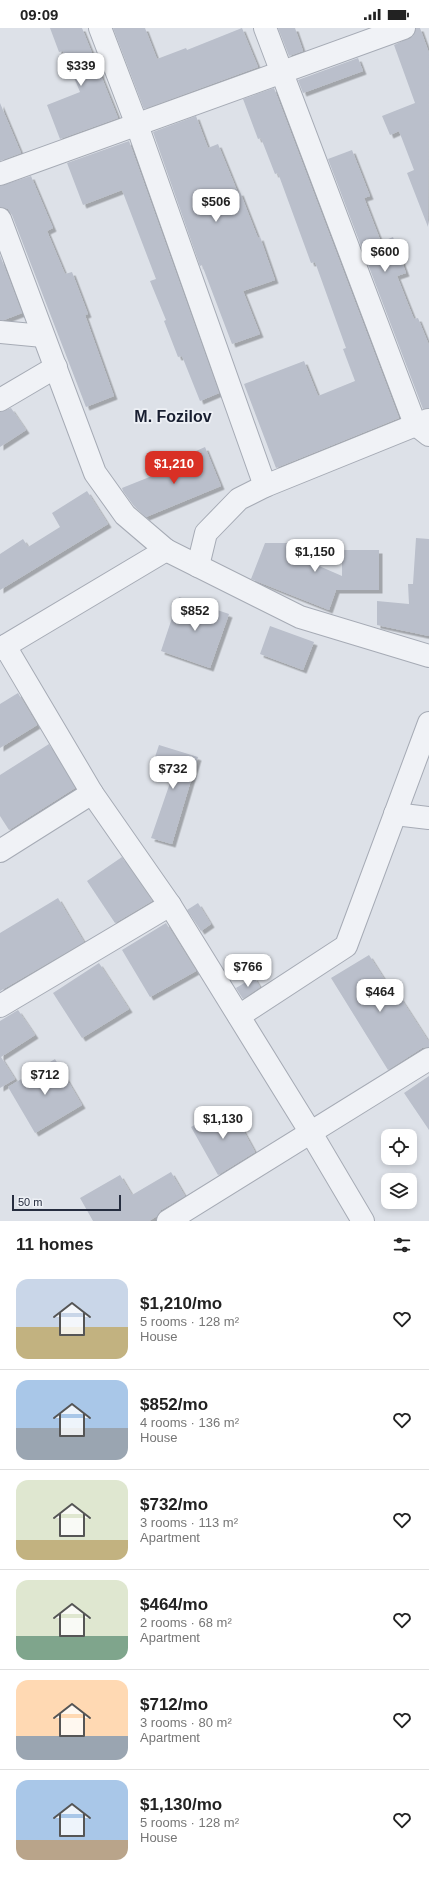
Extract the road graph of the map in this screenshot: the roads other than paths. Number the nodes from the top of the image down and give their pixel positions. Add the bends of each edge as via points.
1 (100, 28) edge
2 (265, 28) edge
3 (404, 28) edge
4 (281, 72) junction
5 (137, 125) junction
6 (0, 174) edge
7 (0, 220) edge
8 (0, 332) edge
9 (42, 336) junction
10 (56, 367) junction
11 (0, 400) edge
12 (424, 426) edge
13 (265, 486) junction
14 (166, 550) junction
15 (198, 566) junction
16 (3, 648) edge
17 (429, 656) edge
18 (429, 723) edge
19 (92, 793) junction
20 (395, 814) junction
21 (429, 818) edge
22 (0, 851) edge
23 (170, 905) junction
24 (0, 1006) edge
25 (239, 1016) junction
26 (429, 1059) edge
27 (311, 1133) junction
28 (168, 1221) edge
29 (363, 1221) edge

1 - 5 street
2 - 4 street
3 - 4 street
4 - 5 street
4 - 12 street
5 - 6 street
5 - 13 street
7 - 9 street
8 - 9 street
9 - 10 street
10 - 11 street
10 - 14 street via 95,473 125,515
12 - 13 street
13 - 15 street via 239,499 206,533
14 - 15 street
14 - 16 street
15 - 17 street via 300,617
16 - 19 street
18 - 20 street
19 - 22 street
19 - 23 street
20 - 21 street
20 - 25 street via 346,946
23 - 24 street
23 - 25 street
25 - 27 street
26 - 27 street
27 - 28 street
27 - 29 street

